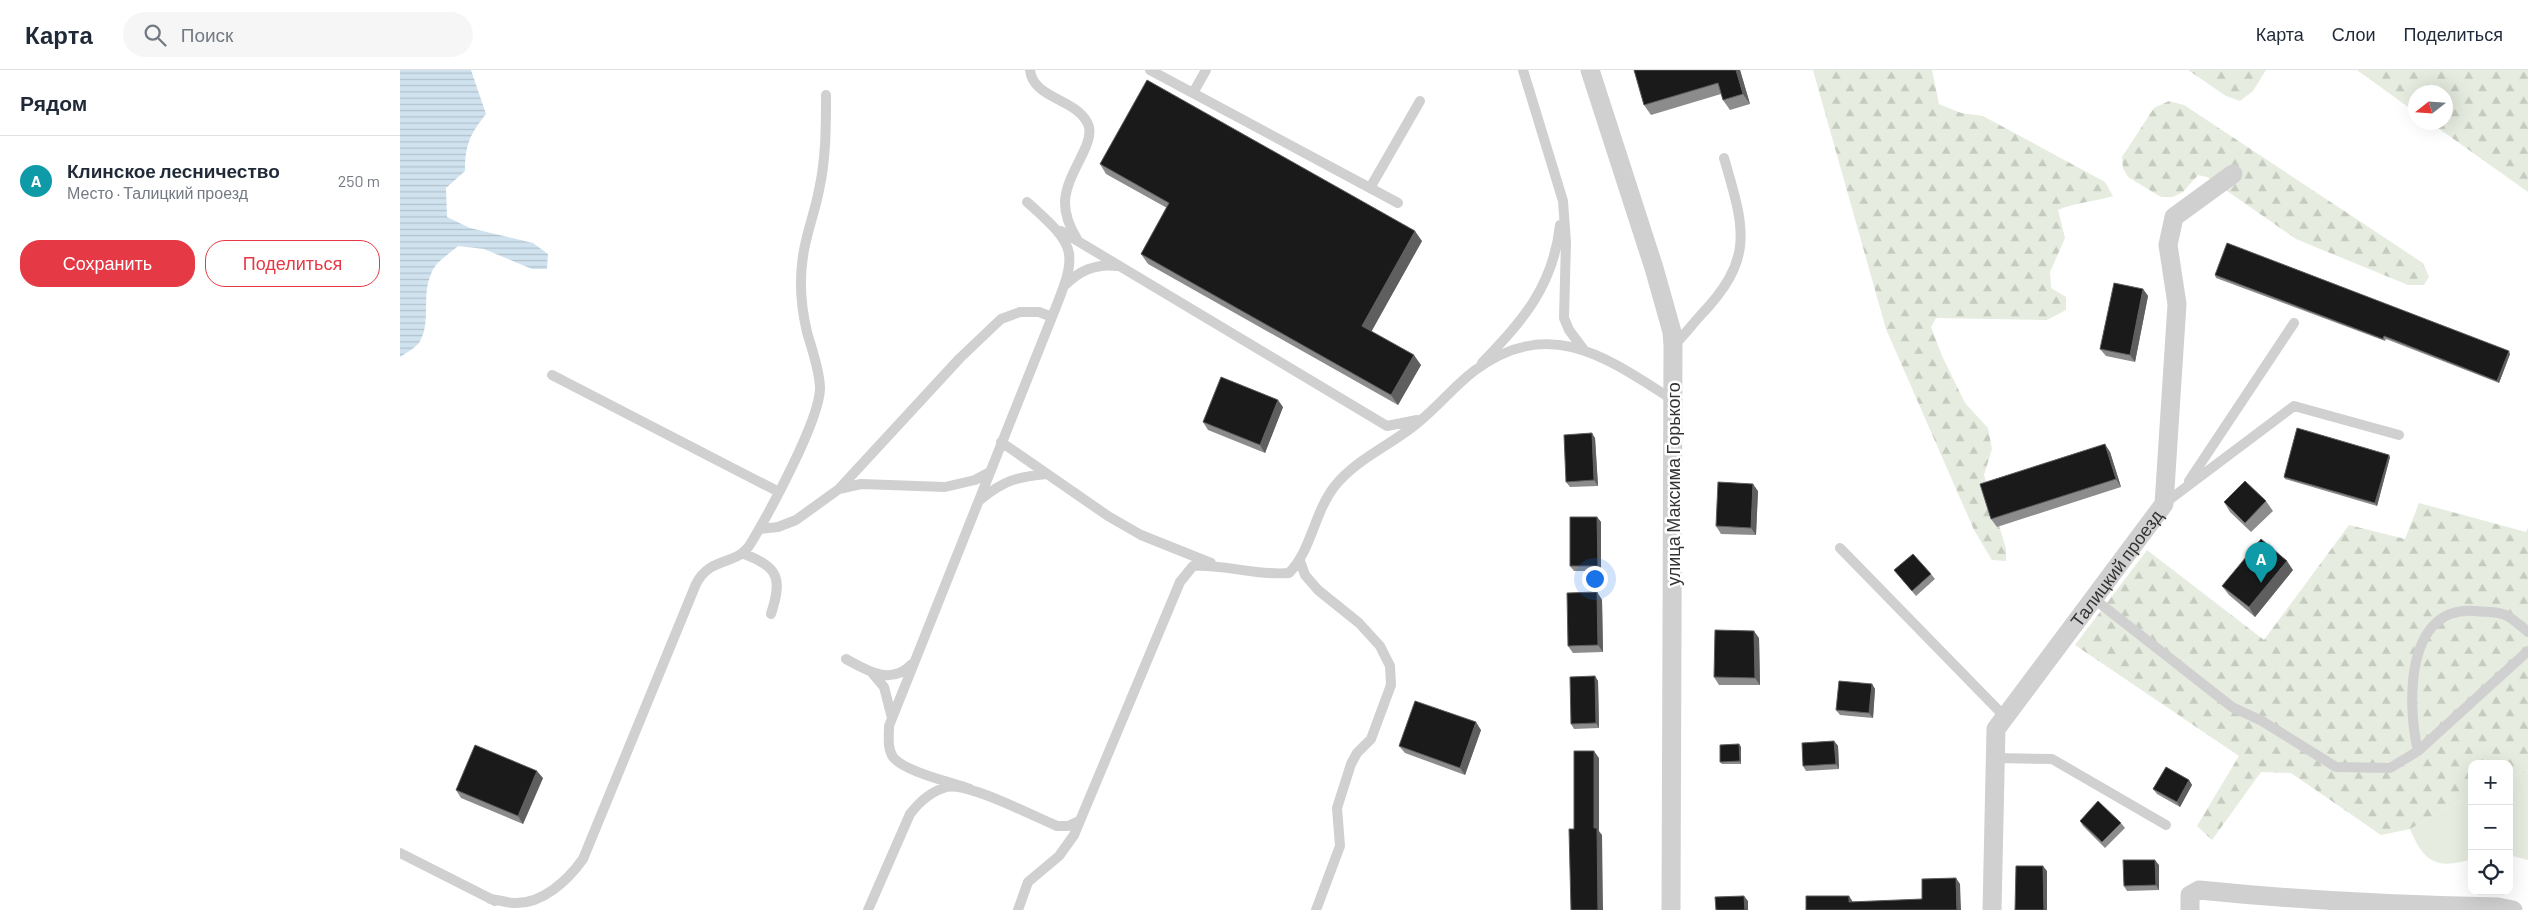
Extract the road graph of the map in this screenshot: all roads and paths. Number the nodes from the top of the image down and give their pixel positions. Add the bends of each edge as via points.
1 (1030, 70) edge
2 (1150, 70) edge
3 (1206, 70) edge
4 (1523, 70) edge
5 (1590, 70) edge
6 (1193, 93) junction
7 (826, 96) dead end
8 (1420, 101) dead end
9 (1724, 158) dead end
10 (2233, 174) dead end
11 (1370, 188) junction
12 (1562, 201) junction
13 (1026, 202) dead end
14 (1398, 203) dead end
15 (1056, 228) junction
16 (1079, 242) junction
17 (1122, 267) junction
18 (1063, 287) junction
19 (1052, 317) junction
20 (2294, 323) dead end
21 (1673, 346) junction
22 (1584, 350) junction
23 (1474, 371) junction
24 (552, 375) dead end
25 (1673, 400) junction
26 (1422, 419) junction
27 (2399, 435) dead end
28 (1001, 442) junction
29 (990, 472) junction
30 (1047, 474) junction
31 (2185, 488) junction
32 (839, 489) junction
33 (779, 492) junction
34 (979, 500) junction
35 (2164, 504) junction
36 (759, 529) junction
37 (1840, 548) dead end
38 (744, 554) junction
39 (1300, 561) junction
40 (1214, 565) junction
41 (2093, 598) junction
42 (771, 614) dead end
43 (2528, 632) edge
44 (2528, 651) edge
45 (846, 659) dead end
46 (916, 659) junction
47 (873, 674) junction
48 (2005, 717) junction
49 (892, 718) junction
50 (2418, 751) junction
51 (1995, 758) junction
52 (970, 789) junction
53 (1079, 821) junction
54 (2166, 825) dead end
55 (400, 853) edge
56 (490, 899) junction
57 (2190, 902) edge
58 (2400, 908) edge
59 (524, 910) edge
60 (868, 910) edge
61 (1018, 910) edge
62 (1316, 910) edge
63 (1671, 910) edge
64 (1992, 910) edge
65 (2513, 910) edge

1 - 16 lane via 1031,77 1040,88 1081,114 1089,127 1088,143 1065,190 1069,226
2 - 6 lane
3 - 6 lane
4 - 12 lane
5 - 21 street, улица Максима Горького via 1654,268
6 - 11 lane
7 - 33 lane via 820,189 803,256 800,296 820,389 814,417
8 - 11 lane
9 - 21 lane via 1740,214 1742,238 1739,256 1727,285
10 - 35 street, Талицкий проезд via 2174,217 2168,245 2177,304
11 - 14 lane
12 - 22 lane via 1566,242 1564,318
12 - 23 lane via 1558,245 1543,287 1530,310
13 - 15 lane
15 - 16 lane
15 - 18 lane via 1068,246 1070,258
16 - 17 lane
17 - 18 lane via 1100,265 1087,269 1077,273
17 - 26 lane via 1387,426
18 - 19 lane
19 - 28 lane
19 - 32 lane via 1039,312 1020,312 1001,319 960,358
20 - 31 lane
21 - 25 street, улица Максима Горького
22 - 23 lane via 1560,343 1537,344 1502,355
22 - 25 lane via 1630,372
23 - 26 lane
24 - 33 lane
25 - 63 street, улица Максима Горького
26 - 39 lane via 1347,472 1334,488
27 - 31 lane via 2294,406
28 - 29 lane
28 - 30 lane
29 - 32 lane via 945,488 861,484
29 - 34 lane
30 - 34 lane via 1011,479
30 - 40 lane via 1141,535
31 - 35 lane
32 - 36 lane via 796,520 778,527
33 - 36 lane
34 - 46 lane
35 - 41 street, Талицкий проезд
36 - 38 lane
37 - 48 lane
38 - 42 lane via 761,560 778,581
38 - 56 lane via 712,565 701,574 583,859 551,891 514,903
39 - 40 lane via 1289,573 1270,574
39 - 62 lane via 1318,590 1359,623 1380,646 1390,666 1391,685 1371,739 1351,764 1337,808 1340,846
40 - 53 lane via 1193,566 1180,582
41 - 48 street, Талицкий проезд
41 - 50 lane via 2232,707 2262,721 2336,767 2390,768
43 - 50 lane via 2507,613 2459,610 2430,626 2415,657 2411,723
44 - 50 lane
45 - 47 lane
46 - 47 lane via 897,675
46 - 49 lane
47 - 49 lane via 884,687
48 - 51 street, Талицкий проезд via 1996,729
49 - 52 lane via 889,744 892,756 901,764
51 - 54 lane via 2052,759
51 - 64 street, Талицкий проезд
52 - 53 lane via 1057,826
52 - 60 lane via 949,786 931,793 918,803 910,814
53 - 61 lane via 1074,835 1059,856 1028,882
55 - 56 lane
56 - 59 lane
57 - 58 street via 2199,890
58 - 65 street via 2498,906

